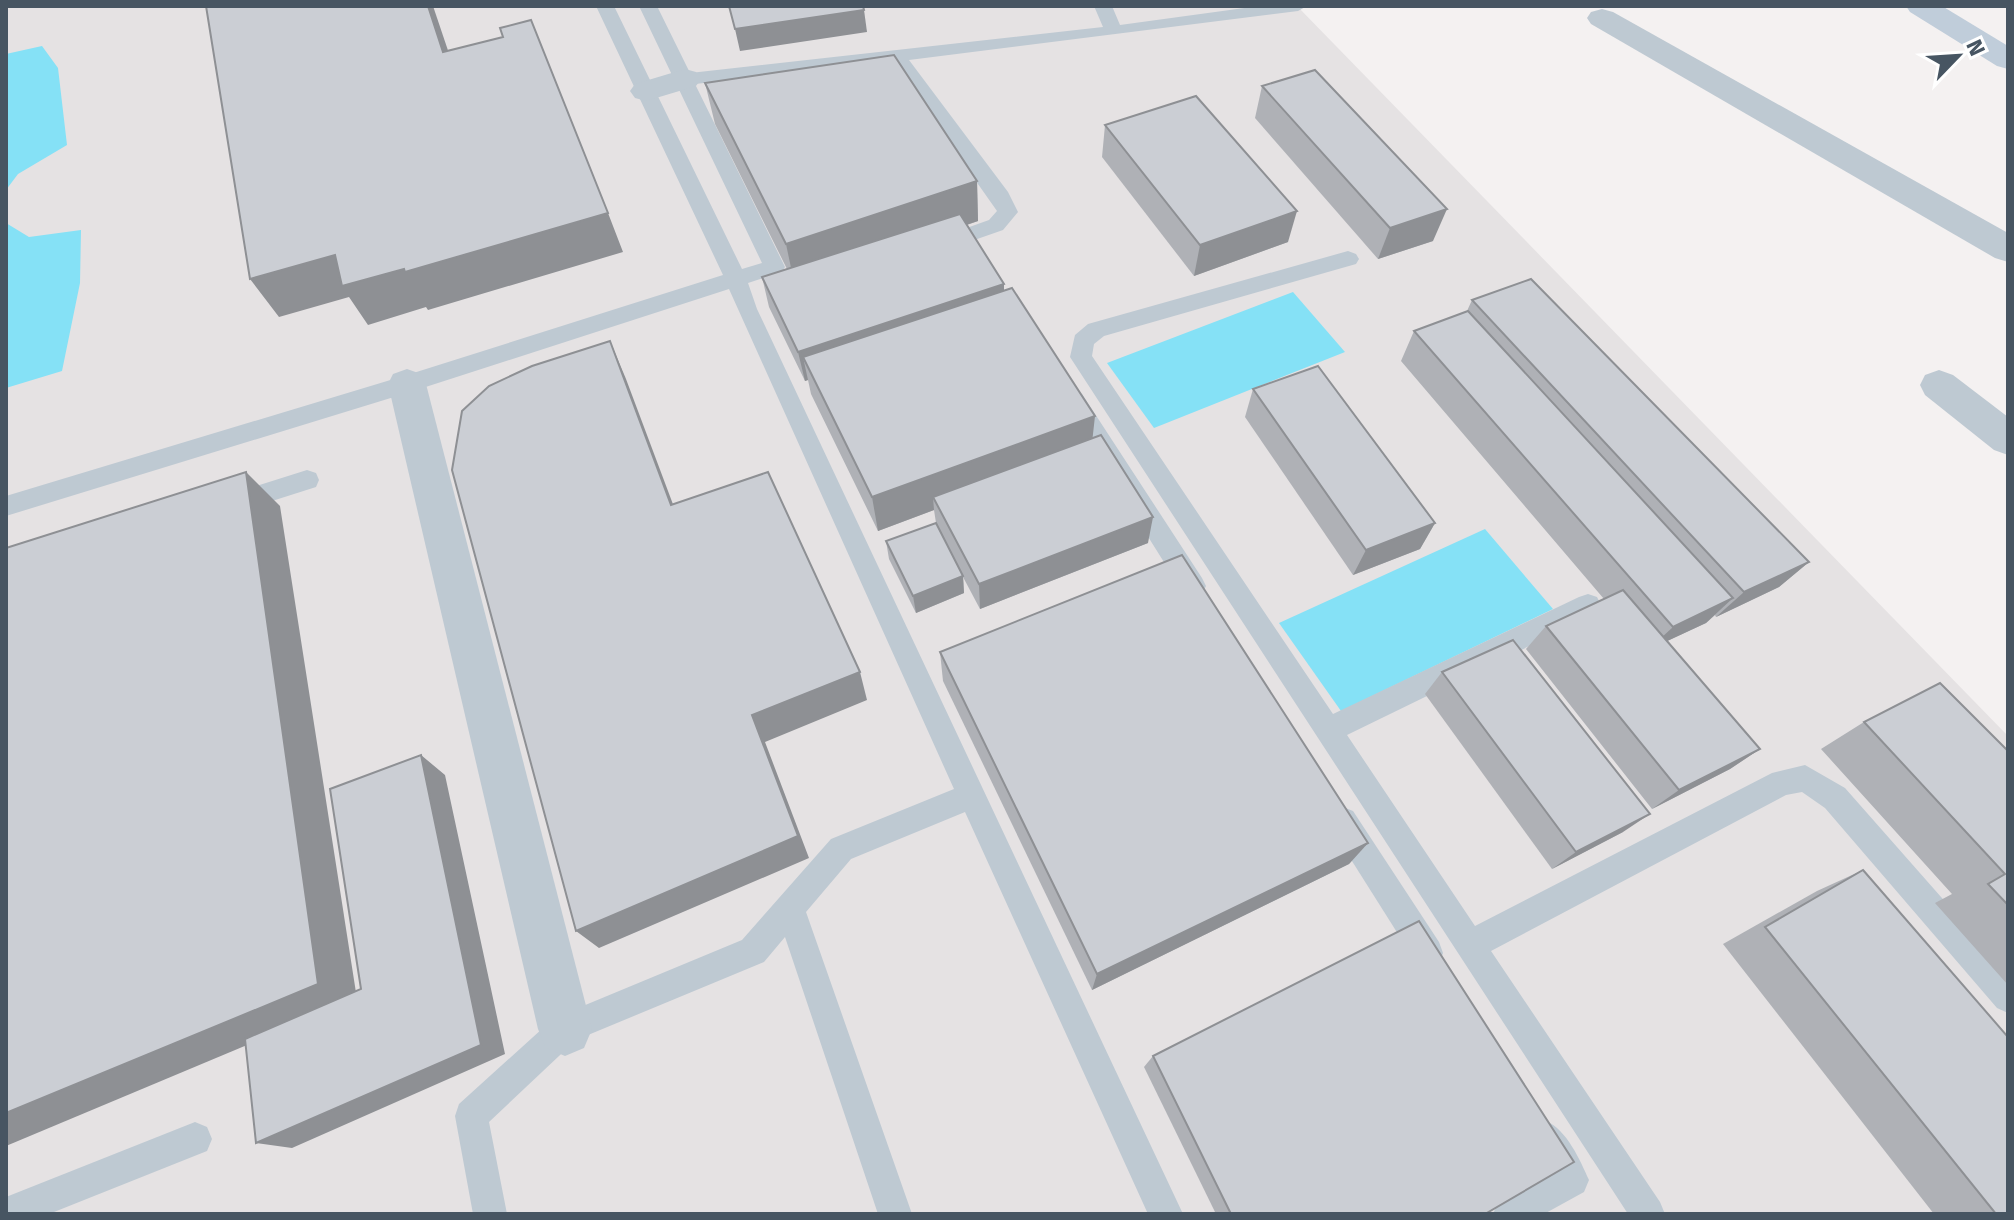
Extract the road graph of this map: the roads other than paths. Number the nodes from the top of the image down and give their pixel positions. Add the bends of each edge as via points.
1 (605, 6) edge
2 (648, 6) edge
3 (1103, 6) edge
4 (1298, 6) edge
5 (1921, 6) edge
6 (1966, 6) edge
7 (1602, 18) dead end
8 (1114, 31) junction
9 (2008, 31) edge
10 (898, 57) junction
11 (2008, 59) edge
12 (685, 79) junction
13 (646, 91) junction
14 (969, 235) junction
15 (2008, 249) edge
16 (924, 250) edge
17 (1348, 259) dead end
18 (986, 261) edge
19 (736, 279) junction
20 (1062, 381) edge
21 (407, 384) junction
22 (1939, 385) dead end
23 (2008, 439) edge
24 (307, 480) dead end
25 (6, 506) edge
26 (216, 509) edge
27 (1588, 605) edge
28 (1207, 607) edge
29 (1328, 730) junction
30 (1326, 794) edge
31 (972, 795) junction
32 (790, 909) junction
33 (1471, 945) junction
34 (1445, 980) edge
35 (2008, 997) edge
36 (565, 1029) junction
37 (1530, 1113) edge
38 (195, 1139) dead end
39 (6, 1214) edge
40 (490, 1214) edge
41 (895, 1214) edge
42 (1166, 1214) edge
43 (1510, 1214) edge
44 (1648, 1214) edge

1 - 13 lane
2 - 12 lane
3 - 8 lane
4 - 8 lane
5 - 11 main road
6 - 9 main road
7 - 15 street
8 - 10 lane
10 - 12 lane
10 - 14 lane via 1008,212 996,225
12 - 13 street
12 - 19 lane via 774,267
13 - 19 lane
14 - 16 lane
14 - 18 lane
17 - 29 lane via 1096,330 1083,341 1081,357
19 - 21 lane
19 - 31 lane
20 - 28 lane
21 - 25 lane
21 - 36 street
22 - 23 street
24 - 26 lane
27 - 29 lane
29 - 33 lane
30 - 34 lane
31 - 32 lane via 841,849
31 - 42 lane
32 - 36 lane via 753,951
32 - 41 lane
33 - 35 lane via 1782,782 1805,778 1835,798
33 - 44 lane
36 - 40 lane via 471,1116
37 - 43 lane via 1572,1180
38 - 39 lane

